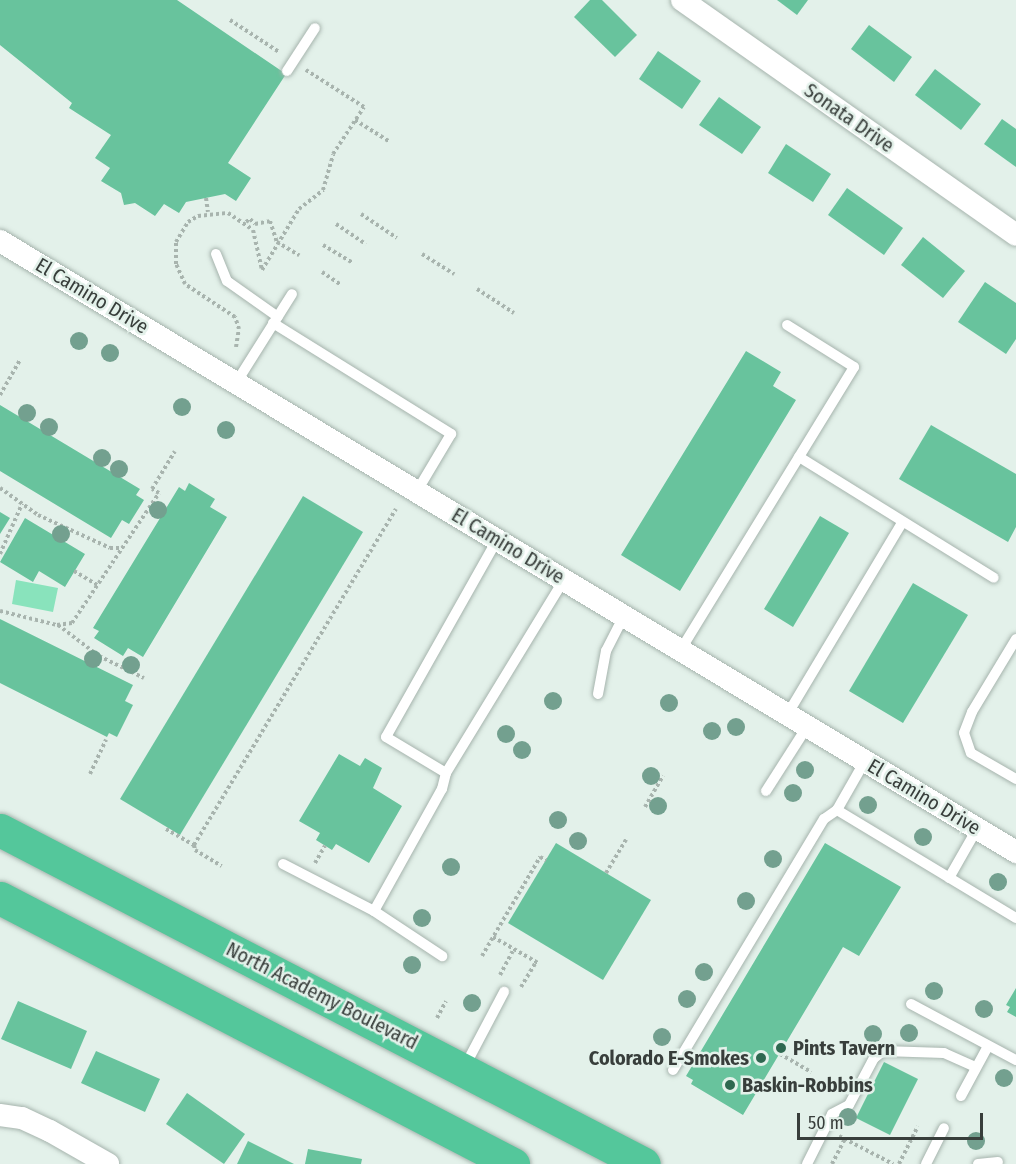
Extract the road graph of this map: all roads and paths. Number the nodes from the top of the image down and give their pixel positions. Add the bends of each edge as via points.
1 (682, 0) edge
2 (230, 20) dead end
3 (315, 28) dead end
4 (282, 55) dead end
5 (304, 68) dead end
6 (287, 71) dead end
7 (355, 120) junction
8 (389, 141) dead end
9 (206, 198) dead end
10 (208, 212) junction
11 (361, 214) dead end
12 (246, 222) junction
13 (336, 224) dead end
14 (1016, 235) edge
15 (397, 238) dead end
16 (0, 241) edge
17 (277, 242) junction
18 (366, 244) dead end
19 (323, 245) dead end
20 (216, 254) dead end
21 (422, 254) dead end
22 (299, 255) dead end
23 (353, 263) dead end
24 (322, 273) dead end
25 (454, 274) dead end
26 (340, 284) dead end
27 (477, 289) dead end
28 (292, 294) dead end
29 (514, 313) dead end
30 (276, 320) junction
31 (787, 325) dead end
32 (235, 351) dead end
33 (20, 360) dead end
34 (236, 383) junction
35 (0, 395) edge
36 (175, 451) dead end
37 (799, 457) junction
38 (0, 488) edge
39 (417, 491) junction
40 (22, 504) junction
41 (396, 509) dead end
42 (902, 523) junction
43 (496, 540) junction
44 (122, 548) junction
45 (0, 554) edge
46 (74, 571) dead end
47 (994, 578) dead end
48 (564, 580) junction
49 (97, 585) junction
50 (0, 611) edge
51 (624, 616) junction
52 (57, 625) junction
53 (1016, 639) edge
54 (680, 651) junction
55 (144, 678) dead end
56 (598, 694) dead end
57 (787, 715) junction
58 (807, 727) junction
59 (106, 739) dead end
60 (864, 761) junction
61 (446, 773) junction
62 (90, 774) dead end
63 (663, 776) dead end
64 (1016, 779) edge
65 (766, 791) dead end
66 (645, 807) dead end
67 (837, 810) junction
68 (166, 829) dead end
69 (977, 829) junction
70 (0, 830) edge
71 (626, 840) dead end
72 (194, 845) junction
73 (1016, 852) edge
74 (546, 860) dead end
75 (283, 864) dead end
76 (222, 866) dead end
77 (606, 873) dead end
78 (949, 878) junction
79 (0, 898) edge
80 (374, 911) junction
81 (1016, 918) edge
82 (493, 937) junction
83 (514, 949) junction
84 (442, 956) dead end
85 (482, 956) dead end
86 (499, 989) joint
87 (520, 989) dead end
88 (446, 1001) dead end
89 (911, 1004) dead end
90 (436, 1018) dead end
91 (988, 1046) junction
92 (780, 1054) dead end
93 (1016, 1059) edge
94 (976, 1067) junction
95 (464, 1069) junction
96 (673, 1070) dead end
97 (811, 1072) dead end
98 (961, 1096) dead end
99 (0, 1115) edge
100 (918, 1126) dead end
101 (945, 1128) dead end
102 (839, 1136) dead end
103 (844, 1139) junction
104 (108, 1164) edge
105 (513, 1164) edge
106 (644, 1164) edge
107 (807, 1164) edge
108 (832, 1164) edge
109 (893, 1164) edge
110 (899, 1164) edge
111 (926, 1164) edge

1 - 14 street, Sonata Drive
2 - 4 path
3 - 6 lane
5 - 7 path via 364,107
7 - 8 path
7 - 17 path via 333,154 323,190 299,209
9 - 10 path
10 - 12 path via 228,213
10 - 32 path via 188,222 180,232 174,253 176,264 185,284 235,317 239,329
11 - 15 path
12 - 17 path via 270,221
12 - 17 path via 257,240 262,270
13 - 18 path
16 - 34 street, El Camino Drive
17 - 22 path
19 - 23 path
20 - 30 lane via 227,281
21 - 25 path
24 - 26 path
27 - 29 path
28 - 30 lane
30 - 34 lane
30 - 39 lane via 451,434
31 - 37 lane via 854,367
33 - 35 path
34 - 39 street, El Camino Drive
36 - 44 path via 152,489 159,493
37 - 42 lane
37 - 54 lane
38 - 40 path
39 - 43 street, El Camino Drive
40 - 44 path via 110,548
40 - 45 path
41 - 72 path
42 - 47 lane
42 - 57 lane
43 - 48 street, El Camino Drive
43 - 61 lane via 386,737
44 - 49 path
46 - 49 path
48 - 51 street, El Camino Drive
48 - 61 lane
49 - 52 path via 72,622
50 - 52 path
51 - 54 street, El Camino Drive
51 - 56 lane via 606,651
52 - 55 path via 99,656
53 - 64 lane via 972,712 964,733 971,753
54 - 57 street, El Camino Drive
57 - 58 street, El Camino Drive
58 - 60 street, El Camino Drive
58 - 65 lane
59 - 62 path
60 - 67 lane
60 - 69 street, El Camino Drive
61 - 80 lane via 442,789
63 - 66 path
67 - 78 lane
67 - 96 lane via 824,819
68 - 72 path
69 - 73 street, El Camino Drive
69 - 78 lane
70 - 95 highway, North Academy Boulevard
71 - 77 path
72 - 76 path via 195,850
74 - 82 path via 540,857
75 - 80 lane
78 - 81 lane
79 - 105 highway
80 - 84 lane
82 - 83 path
82 - 85 path
83 - 86 path
83 - 87 path via 537,962
86 - 95 lane
88 - 90 path
89 - 91 lane
91 - 93 lane
91 - 94 lane
92 - 97 path
94 - 98 lane
94 - 107 lane via 945,1053 883,1051 874,1058 849,1105 832,1114
95 - 106 highway, North Academy Boulevard
99 - 104 street via 22,1118
100 - 110 path
101 - 111 lane
102 - 103 path
103 - 108 path
103 - 109 path

